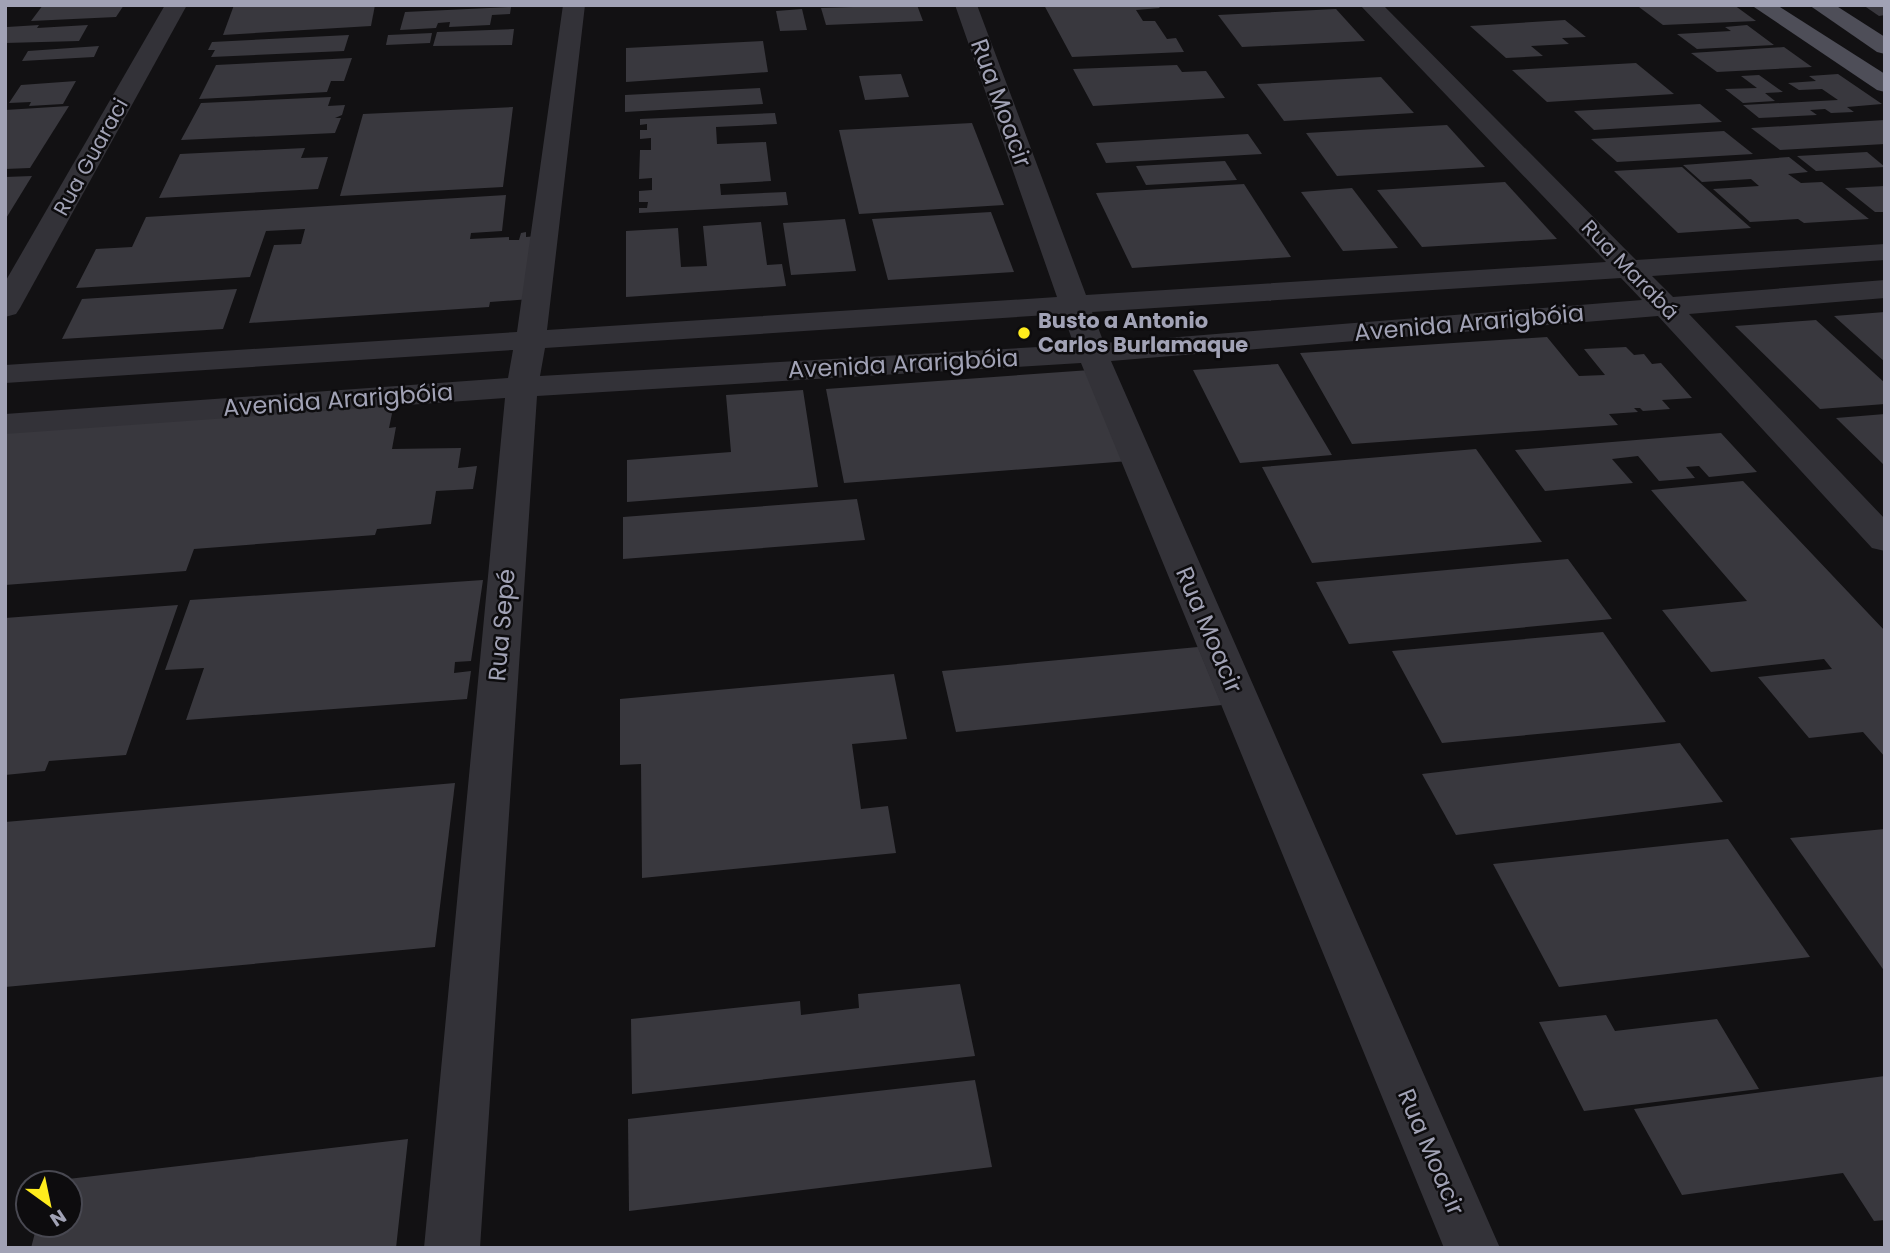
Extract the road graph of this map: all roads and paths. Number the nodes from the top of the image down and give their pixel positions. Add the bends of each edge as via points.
1 (176, 5) edge
2 (574, 5) edge
3 (966, 5) edge
4 (1371, 5) edge
5 (1762, 5) edge
6 (1820, 5) edge
7 (1885, 47) edge
8 (1885, 85) edge
9 (1885, 252) edge
10 (1627, 267) junction
11 (17, 268) edge
12 (1885, 289) edge
13 (1072, 305) junction
14 (5, 308) edge
15 (1667, 308) junction
16 (531, 338) junction
17 (1092, 353) junction
18 (5, 374) edge
19 (522, 387) junction
20 (5, 424) edge
21 (1885, 540) edge
22 (452, 1248) edge
23 (1472, 1248) edge

1 - 11 street, Rua Guaraci
2 - 16 street, Rua Sepé
3 - 13 street, Rua Moacir
4 - 10 street, Rua Marabá
5 - 8 main road
6 - 7 main road
9 - 10 street, Avenida Ararigbóia
10 - 13 street, Avenida Ararigbóia
10 - 15 street, Rua Marabá
11 - 14 street, Rua Guaraci
12 - 15 street, Avenida Ararigbóia
13 - 16 street, Avenida Ararigbóia
13 - 17 street, Rua Moacir
15 - 17 street, Avenida Ararigbóia
15 - 21 street, Rua Marabá
16 - 18 street, Avenida Ararigbóia
16 - 19 street, Rua Sepé
17 - 19 street, Avenida Ararigbóia
17 - 23 street, Rua Moacir
19 - 20 street, Avenida Ararigbóia
19 - 22 street, Rua Sepé

